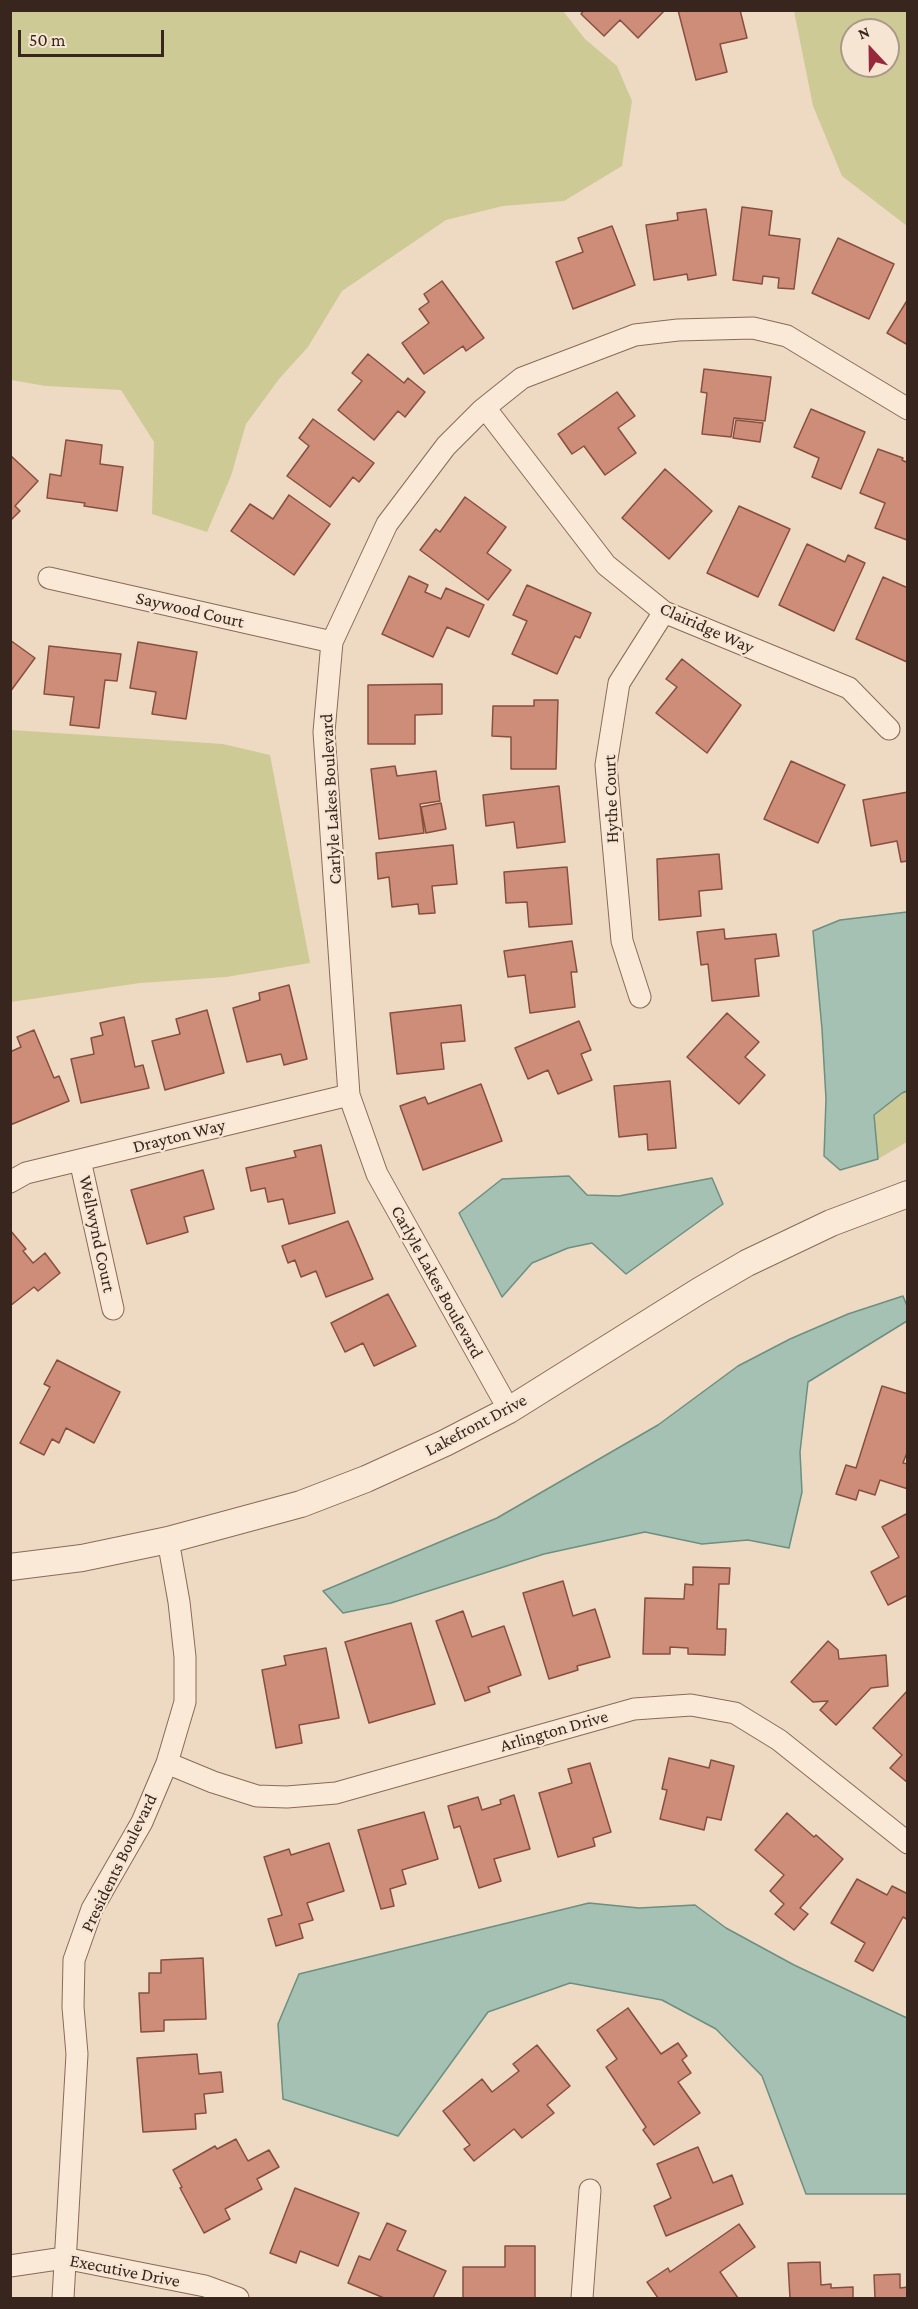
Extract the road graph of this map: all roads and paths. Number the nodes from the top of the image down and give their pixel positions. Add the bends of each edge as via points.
1 (908, 409) edge
2 (482, 410) junction
3 (49, 578) dead end
4 (664, 612) junction
5 (332, 642) junction
6 (889, 729) dead end
7 (640, 997) dead end
8 (349, 1095) junction
9 (80, 1160) junction
10 (10, 1182) edge
11 (908, 1194) edge
12 (113, 1309) dead end
13 (509, 1410) junction
14 (168, 1540) junction
15 (10, 1567) edge
16 (167, 1763) junction
17 (908, 1843) edge
18 (590, 2190) dead end
19 (64, 2258) junction
20 (10, 2266) edge
21 (63, 2298) edge
22 (238, 2298) edge
23 (582, 2298) edge

1 - 2 street, Carlyle Lakes Boulevard via 787,336 753,328 635,335 522,378
2 - 4 street, Clairidge Way via 489,413 606,565
2 - 5 street, Carlyle Lakes Boulevard via 446,446 387,524
3 - 5 street, Saywood Court
4 - 6 street, Clairidge Way via 849,688
4 - 7 street, Hythe Court via 619,682 606,765 622,941
5 - 8 street, Carlyle Lakes Boulevard via 324,732
8 - 9 street, Drayton Way
8 - 13 street, Carlyle Lakes Boulevard via 377,1174
9 - 10 street, Drayton Way via 26,1173
9 - 12 street, Wellwynd Court
11 - 13 street, Lakefront Drive via 831,1223 747,1263
13 - 14 street, Lakefront Drive via 366,1479 247,1520
14 - 15 street, Lakefront Drive via 82,1558
14 - 16 street, Presidents Boulevard via 179,1602 185,1702
16 - 17 street, Arlington Drive via 257,1796 336,1793 634,1709 691,1705 735,1713 779,1740
16 - 19 street, Presidents Boulevard via 142,1822 92,1909 74,1960 77,2054
18 - 23 street
19 - 20 street, Executive Drive
19 - 21 street, Presidents Boulevard
19 - 22 street, Executive Drive via 205,2286

